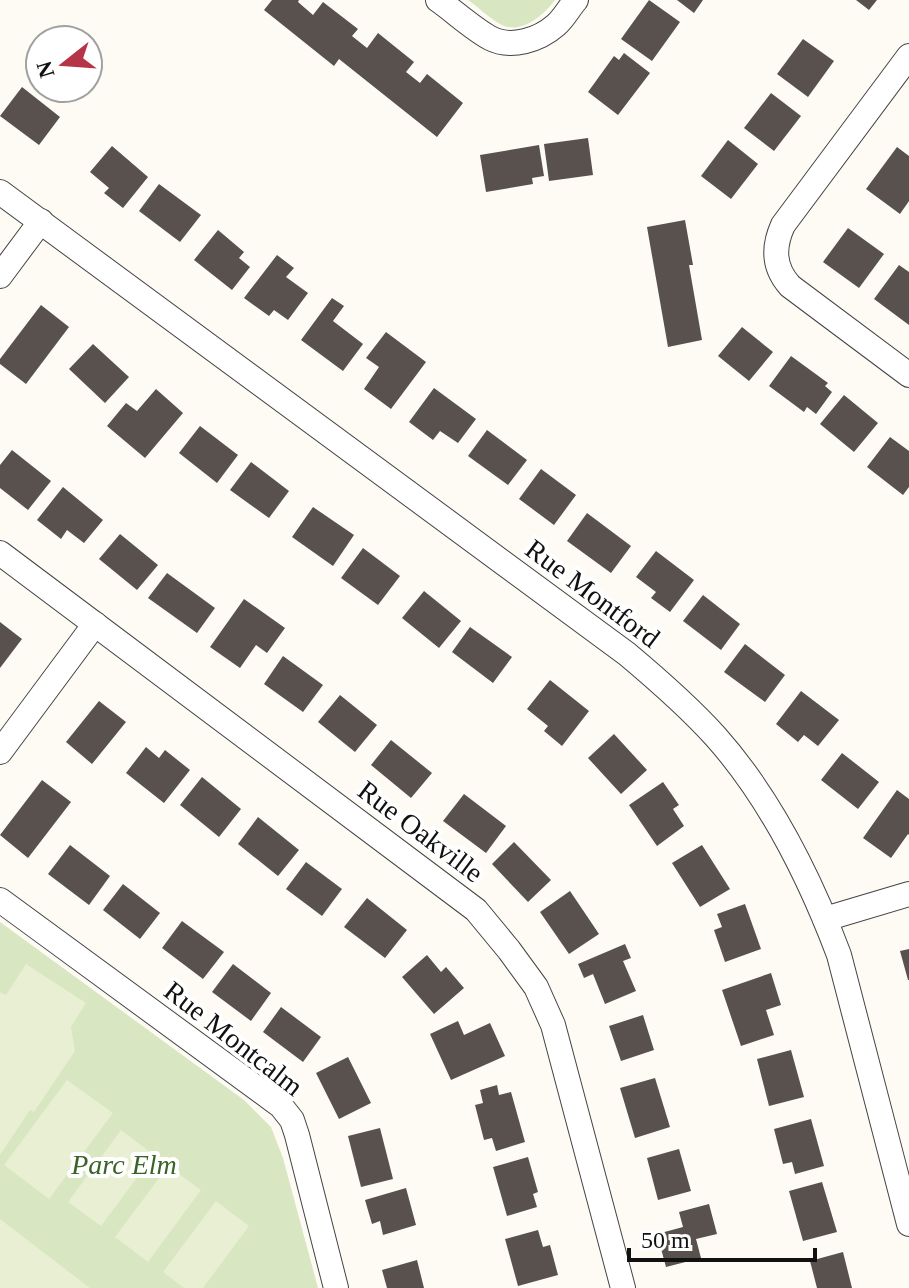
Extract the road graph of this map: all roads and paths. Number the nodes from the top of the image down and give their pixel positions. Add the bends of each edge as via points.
1 (438, 0) edge
2 (576, 0) edge
3 (909, 56) edge
4 (0, 192) edge
5 (41, 221) junction
6 (0, 276) edge
7 (909, 375) edge
8 (0, 553) edge
9 (95, 624) junction
10 (0, 752) edge
11 (909, 894) edge
12 (0, 900) edge
13 (825, 919) junction
14 (909, 1224) edge
15 (336, 1288) edge
16 (623, 1288) edge

1 - 2 street via 491,39 508,43 543,35
3 - 7 street via 783,225 776,252 777,265 790,286
4 - 5 street, Rue Montford
5 - 6 street
5 - 13 street, Rue Montford via 674,694 718,739 772,812
8 - 9 street, Rue Oakville
9 - 10 street
9 - 16 street, Rue Oakville via 476,910 509,950 536,987 553,1025
11 - 13 street
12 - 15 street, Rue Montcalm via 281,1106 297,1135
13 - 14 street, Rue Montford

